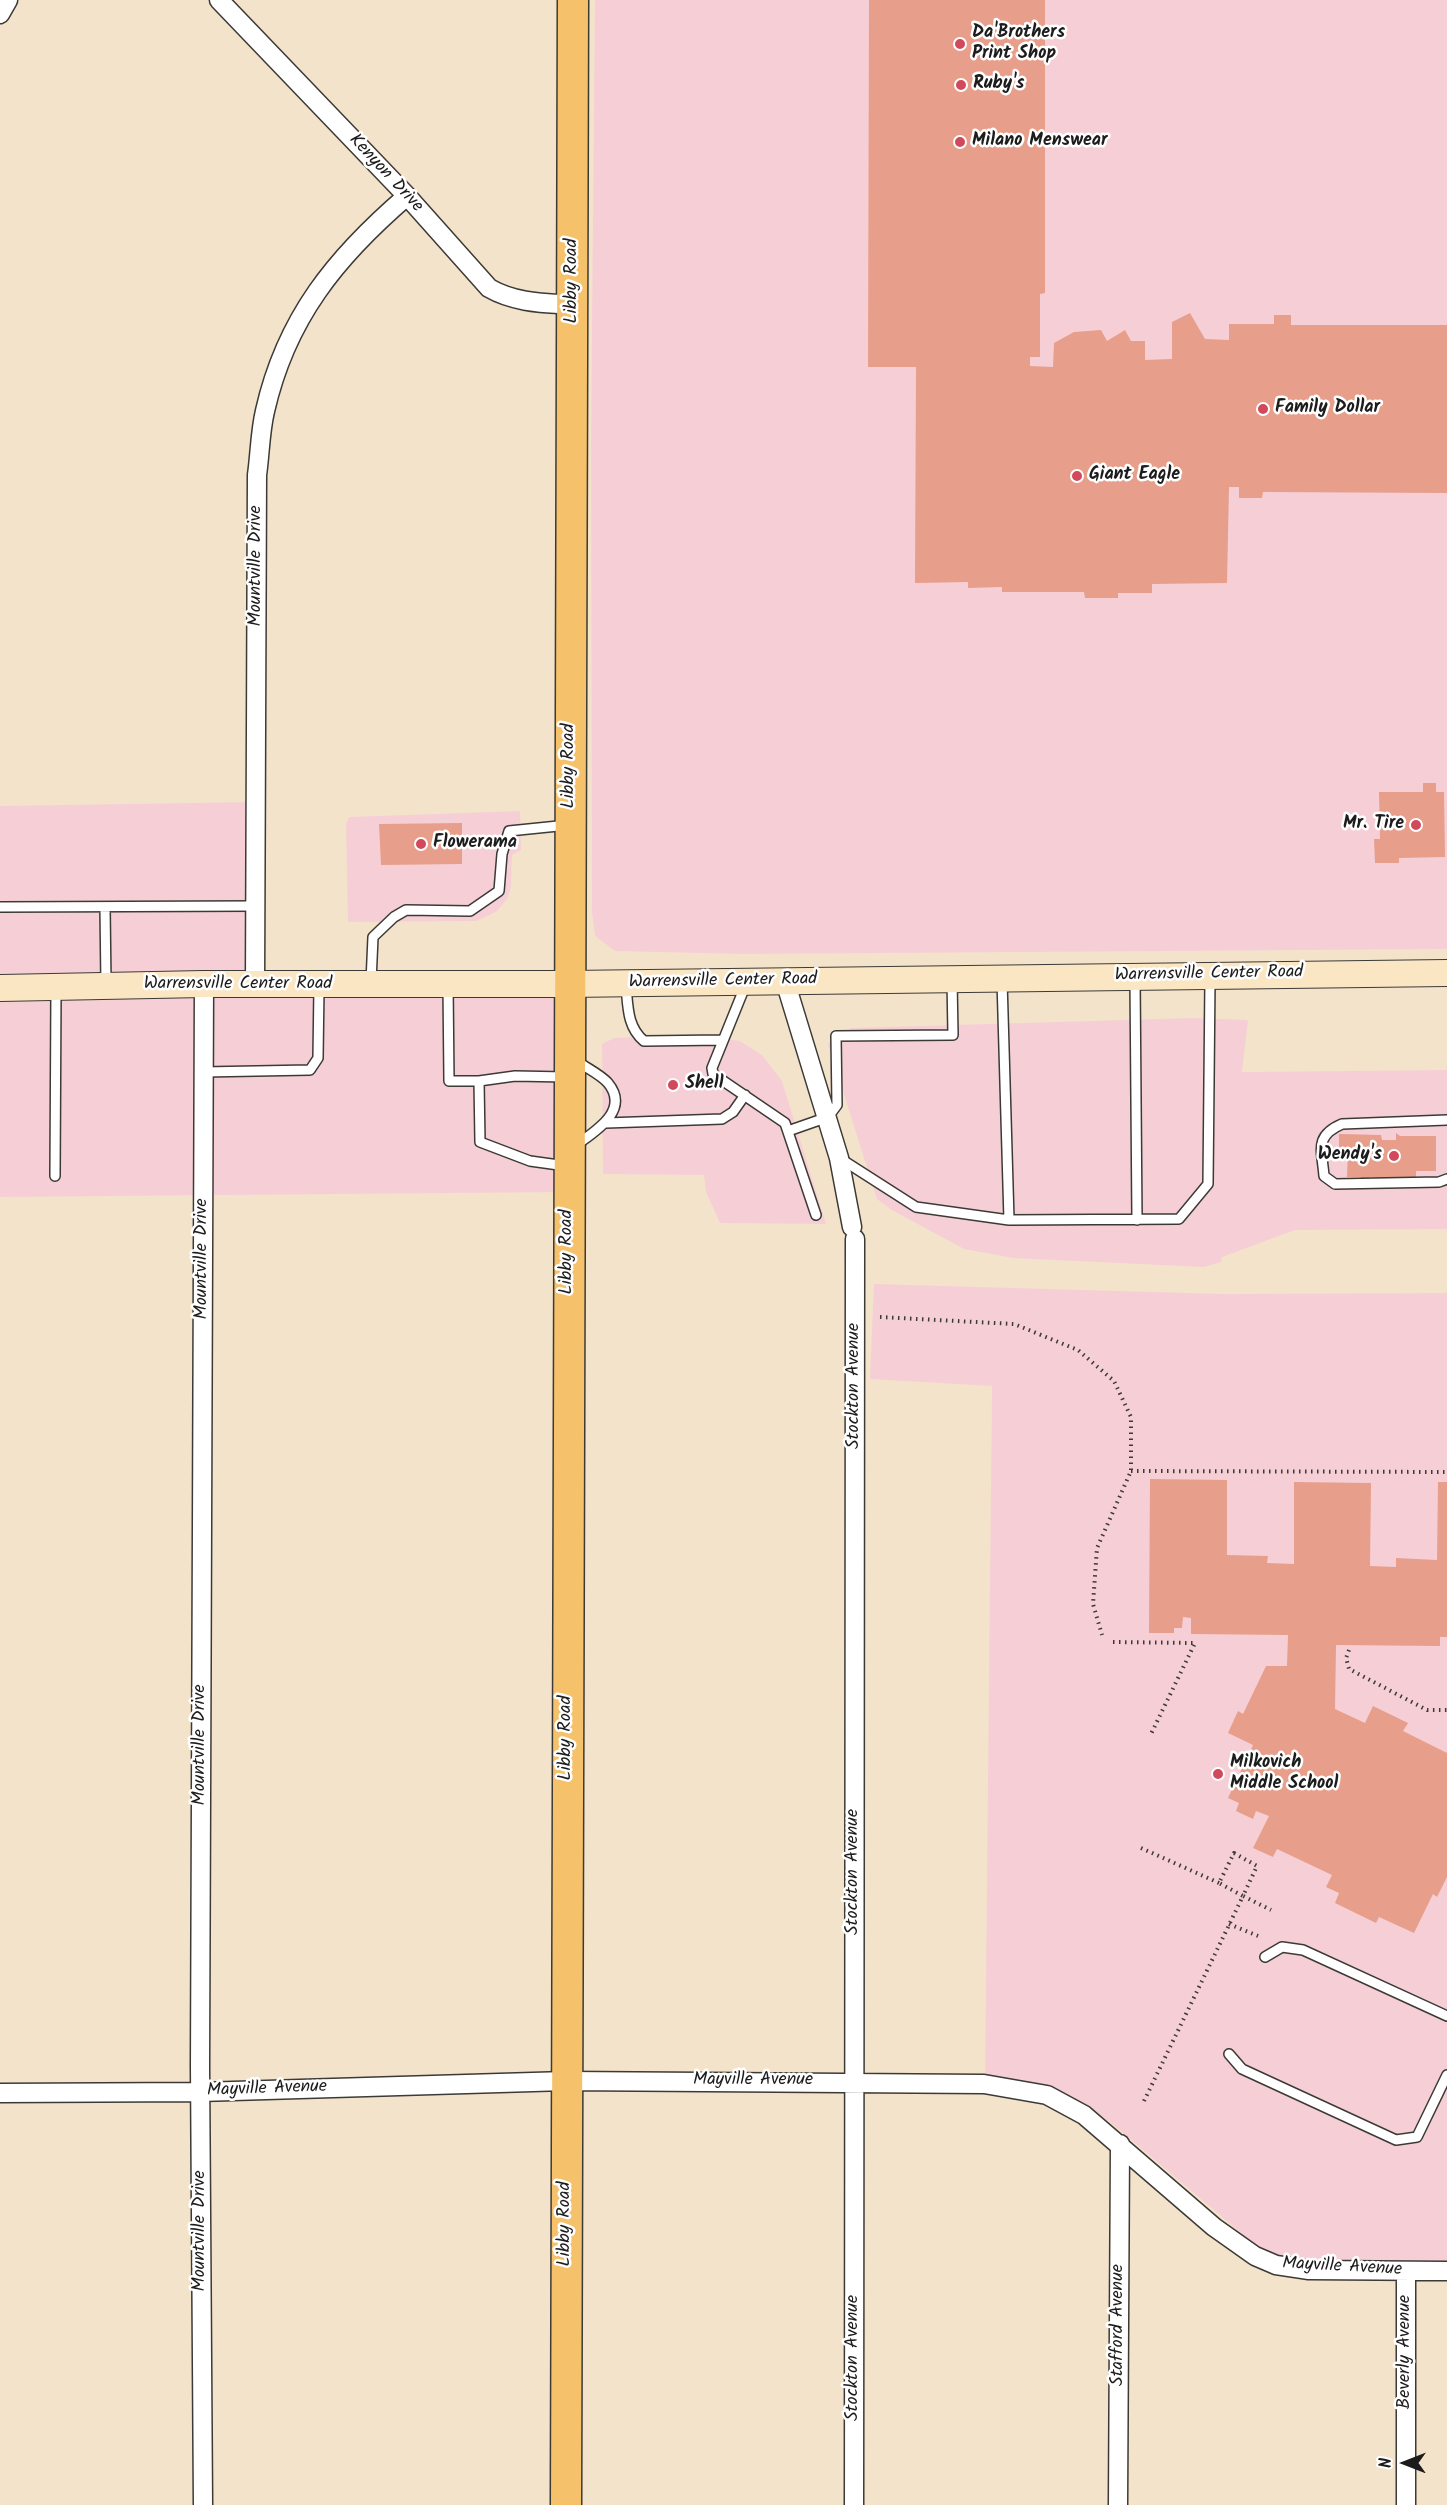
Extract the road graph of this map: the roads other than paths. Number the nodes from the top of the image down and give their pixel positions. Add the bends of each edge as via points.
1 (8, 0) edge
2 (219, 0) edge
3 (573, 0) edge
4 (0, 14) edge
5 (408, 196) junction
6 (573, 305) junction
7 (570, 824) junction
8 (255, 906) junction
9 (0, 907) edge
10 (105, 907) junction
11 (1447, 973) edge
12 (1135, 976) junction
13 (1210, 976) junction
14 (952, 978) junction
15 (1002, 978) junction
16 (747, 981) junction
17 (785, 981) junction
18 (626, 983) junction
19 (204, 984) junction
20 (255, 984) junction
21 (320, 984) junction
22 (371, 984) junction
23 (448, 984) junction
24 (568, 984) junction
25 (106, 986) junction
26 (56, 987) junction
27 (0, 988) edge
28 (723, 1040) junction
29 (568, 1066) junction
30 (203, 1072) junction
31 (479, 1081) junction
32 (745, 1095) junction
33 (828, 1117) junction
34 (1447, 1120) edge
35 (606, 1123) junction
36 (789, 1131) junction
37 (568, 1158) junction
38 (839, 1158) junction
39 (55, 1176) dead end
40 (1447, 1179) edge
41 (816, 1215) dead end
42 (1009, 1220) junction
43 (1137, 1220) junction
44 (1265, 1957) dead end
45 (1447, 2016) edge
46 (1228, 2054) dead end
47 (1447, 2075) edge
48 (566, 2081) junction
49 (854, 2081) junction
50 (200, 2092) junction
51 (0, 2093) edge
52 (1120, 2144) junction
53 (1406, 2271) junction
54 (1447, 2271) edge
55 (203, 2505) edge
56 (566, 2505) edge
57 (854, 2505) edge
58 (1118, 2505) edge
59 (1406, 2505) edge

1 - 4 street
2 - 5 street, Kenyon Drive
3 - 6 main road, Libby Road
5 - 6 street, Kenyon Drive via 489,288 505,297
5 - 8 street, Mountville Drive via 360,239 322,281 290,337 265,411 257,475
6 - 7 main road, Libby Road
7 - 22 lane via 509,831 498,891 470,911 406,910 384,924 373,937
7 - 24 main road, Libby Road
8 - 10 lane
8 - 20 street, Mountville Drive
9 - 10 lane
10 - 25 lane
11 - 13 main road, Warrensville Center Road
12 - 13 main road, Warrensville Center Road
12 - 15 main road, Warrensville Center Road
12 - 43 lane
13 - 43 lane via 1208,1185 1179,1219
14 - 15 main road, Warrensville Center Road
14 - 17 main road, Warrensville Center Road
14 - 33 lane via 953,1035 836,1036 837,1105
15 - 42 lane
16 - 17 main road, Warrensville Center Road
16 - 18 main road, Warrensville Center Road
16 - 28 lane
17 - 33 street, Stockton Avenue
18 - 24 main road, Warrensville Center Road
18 - 28 lane via 630,1022 644,1041
19 - 20 main road, Warrensville Center Road
19 - 25 main road, Warrensville Center Road
19 - 30 street, Mountville Drive
20 - 21 main road, Warrensville Center Road
21 - 22 main road, Warrensville Center Road
21 - 30 lane via 318,1058 310,1070
22 - 23 main road, Warrensville Center Road
23 - 24 main road, Warrensville Center Road
23 - 31 lane via 449,1081
24 - 29 main road, Libby Road
25 - 26 main road, Warrensville Center Road
26 - 27 main road, Warrensville Center Road
26 - 39 lane
28 - 32 lane via 712,1074
29 - 31 lane
29 - 35 lane via 607,1082 615,1101
29 - 37 main road, Libby Road
30 - 50 street, Mountville Drive
31 - 37 lane via 480,1142 531,1161
32 - 35 lane via 733,1112 722,1119
32 - 36 lane via 781,1118
33 - 36 lane
33 - 38 street, Stockton Avenue
34 - 40 lane via 1342,1124 1327,1130 1321,1140 1324,1176 1335,1185
35 - 37 lane
36 - 41 lane
37 - 48 main road, Libby Road
38 - 42 lane via 916,1208
38 - 49 street, Stockton Avenue via 854,1233
42 - 43 lane
44 - 45 lane via 1282,1947 1303,1950
46 - 47 lane via 1242,2069 1396,2140 1417,2137
48 - 49 street, Mayville Avenue
48 - 50 street, Mayville Avenue
48 - 56 main road, Libby Road
49 - 52 street, Mayville Avenue via 984,2084 1047,2095 1084,2115
49 - 57 street, Stockton Avenue
50 - 51 street, Mayville Avenue
50 - 55 street, Mountville Drive
52 - 53 street, Mayville Avenue via 1214,2227 1255,2256 1276,2265 1309,2270
52 - 58 street, Stafford Avenue
53 - 54 street, Mayville Avenue
53 - 59 street, Beverly Avenue

